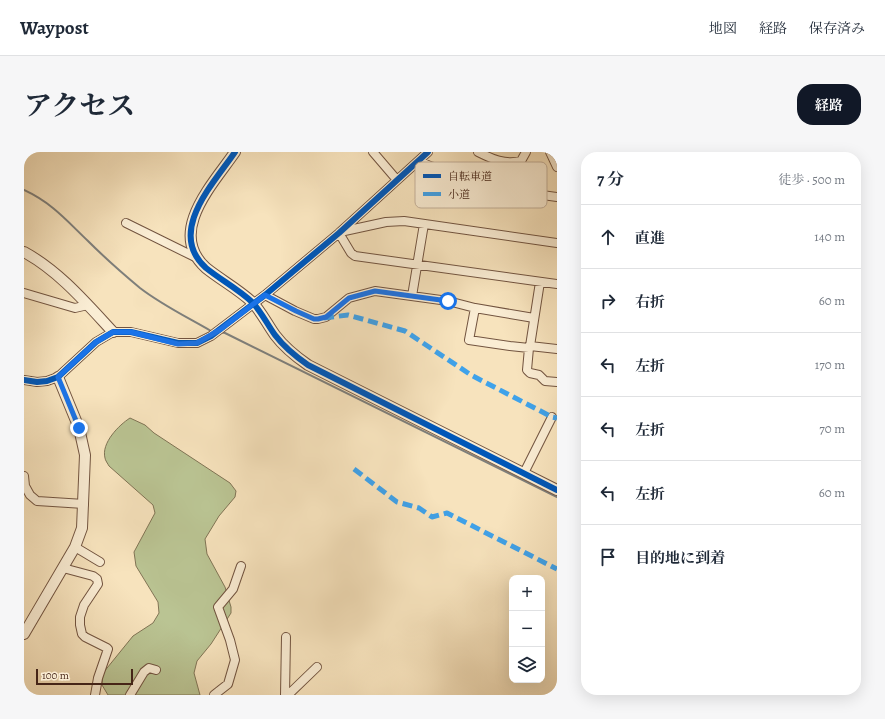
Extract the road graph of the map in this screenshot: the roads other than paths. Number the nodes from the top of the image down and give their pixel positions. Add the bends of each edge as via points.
1 (235, 152) edge
2 (373, 152) edge
3 (428, 152) edge
4 (478, 152) edge
5 (526, 152) edge
6 (550, 152) edge
7 (419, 161) edge
8 (506, 162) edge
9 (516, 162) edge
10 (415, 164) edge
11 (557, 166) edge
12 (397, 180) junction
13 (547, 196) edge
14 (557, 197) edge
15 (126, 223) dead end
16 (424, 224) junction
17 (339, 233) junction
18 (557, 243) edge
19 (24, 252) edge
20 (197, 258) junction
21 (417, 265) junction
22 (540, 282) junction
23 (557, 284) edge
24 (24, 293) edge
25 (265, 295) junction
26 (412, 296) junction
27 (253, 304) junction
28 (88, 305) junction
29 (475, 308) junction
30 (534, 318) junction
31 (113, 332) junction
32 (530, 347) junction
33 (557, 349) edge
34 (58, 377) junction
35 (24, 380) edge
36 (557, 382) edge
37 (552, 417) dead end
38 (524, 473) junction
39 (24, 476) edge
40 (557, 490) edge
41 (84, 504) junction
42 (75, 547) junction
43 (100, 562) dead end
44 (241, 566) dead end
45 (63, 568) junction
46 (24, 634) edge
47 (286, 637) dead end
48 (317, 667) dead end
49 (156, 670) dead end
50 (95, 695) edge
51 (130, 695) edge
52 (214, 695) edge
53 (284, 695) edge
54 (288, 695) edge

1 - 20 street via 199,204 192,221 190,235
2 - 12 street
3 - 7 street
4 - 8 street via 493,160
5 - 9 street via 521,161
6 - 11 street
10 - 12 street
12 - 17 street
13 - 14 street
15 - 20 street
16 - 17 street via 386,222
16 - 18 street
16 - 21 street
17 - 21 street via 355,256
17 - 25 street
19 - 28 street via 60,276
20 - 27 street
21 - 22 street
21 - 26 street
22 - 23 street
22 - 30 street
24 - 28 street via 76,308
25 - 26 street via 314,319 326,317 349,298 378,291
25 - 27 street
26 - 29 street
27 - 31 street via 221,329 197,343 178,344 131,332
27 - 38 street via 285,347 308,366
28 - 31 street
29 - 30 street
29 - 32 street via 469,340
30 - 32 street
31 - 34 street via 96,342
32 - 33 street
32 - 36 street via 527,370 545,380
34 - 35 street via 37,382
34 - 41 street via 79,428 85,455
37 - 38 street
38 - 40 street
39 - 41 street via 25,486 37,501
41 - 42 street via 82,528
42 - 43 street
42 - 45 street
44 - 52 street via 233,589 218,606 235,660 228,684
45 - 46 street
45 - 50 street via 97,579 98,584 84,605 80,617 82,634 108,648
47 - 53 street
48 - 54 street
49 - 51 street via 149,668 144,672

